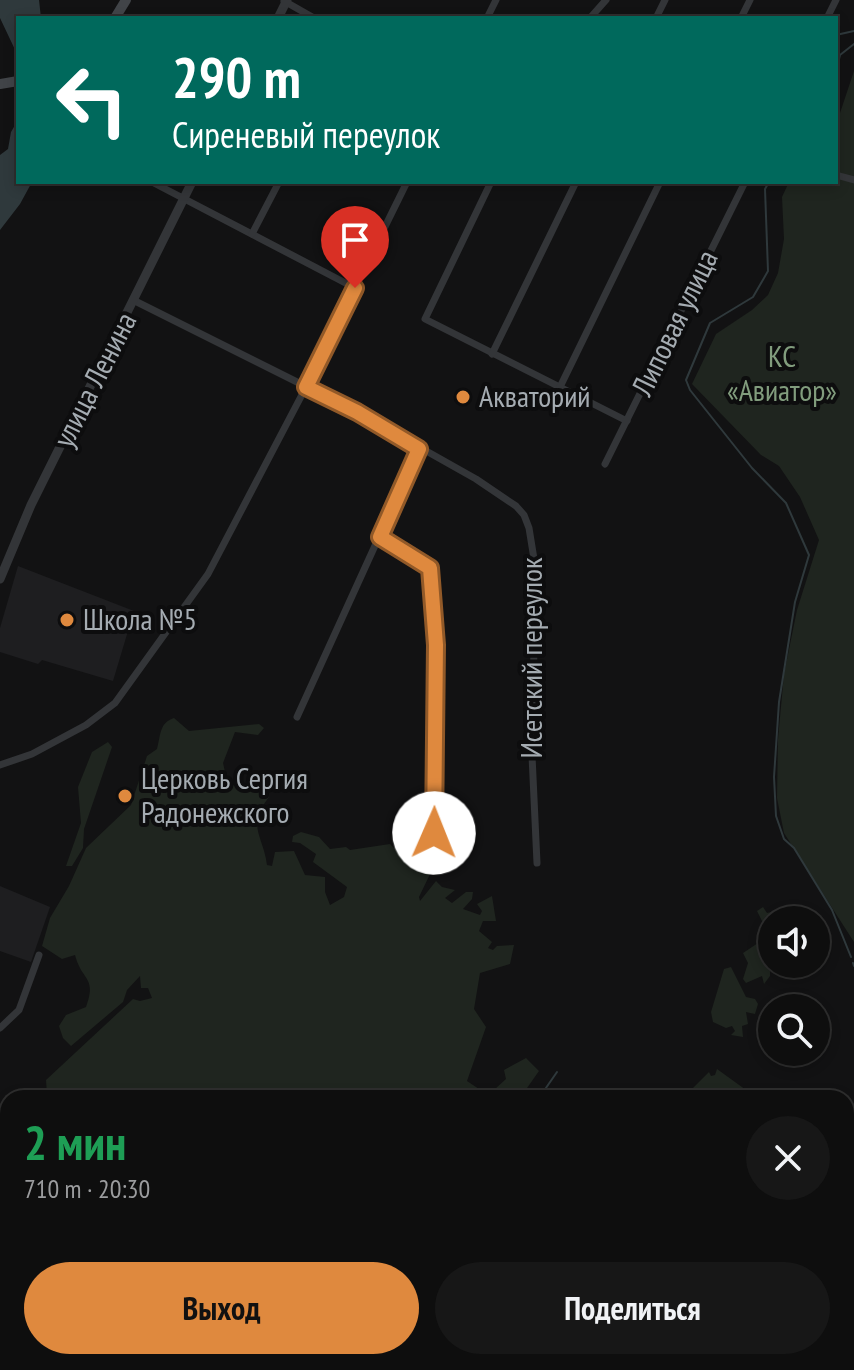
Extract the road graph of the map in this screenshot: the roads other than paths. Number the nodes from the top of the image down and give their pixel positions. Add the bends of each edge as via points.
1 (606, 0) edge
2 (285, 1) edge
3 (311, 16) edge
4 (592, 16) edge
5 (16, 82) edge
6 (0, 84) edge
7 (156, 184) edge
8 (191, 184) edge
9 (278, 184) edge
10 (406, 184) edge
11 (490, 184) edge
12 (575, 184) edge
13 (659, 184) edge
14 (744, 184) edge
15 (183, 199) junction
16 (252, 234) junction
17 (355, 288) junction
18 (135, 301) junction
19 (492, 354) junction
20 (306, 387) junction
21 (560, 387) junction
22 (627, 421) junction
23 (419, 449) junction
24 (605, 464) dead end
25 (380, 537) junction
26 (0, 579) edge
27 (297, 717) dead end
28 (0, 765) edge
29 (434, 833) dead end
30 (537, 863) dead end
31 (39, 955) dead end
32 (0, 1028) edge

1 - 4 street
2 - 3 street
5 - 6 main road
7 - 15 street
8 - 15 street, улица Ленина
9 - 16 street
10 - 17 street
11 - 19 street via 425,319
12 - 19 street
13 - 21 street
14 - 22 street, Липовая улица
15 - 16 street
15 - 18 street, улица Ленина
16 - 17 street
17 - 20 street
18 - 20 street, Исетский переулок
18 - 26 street, улица Ленина via 31,505
19 - 21 street
20 - 23 street, Исетский переулок
20 - 28 street via 208,574 115,703 86,725
21 - 22 street
22 - 24 street, Липовая улица
23 - 25 street
23 - 30 street, Исетский переулок via 516,506 529,528 536,598 531,734
25 - 27 street
25 - 29 street via 430,568 436,645
31 - 32 street via 19,1010

